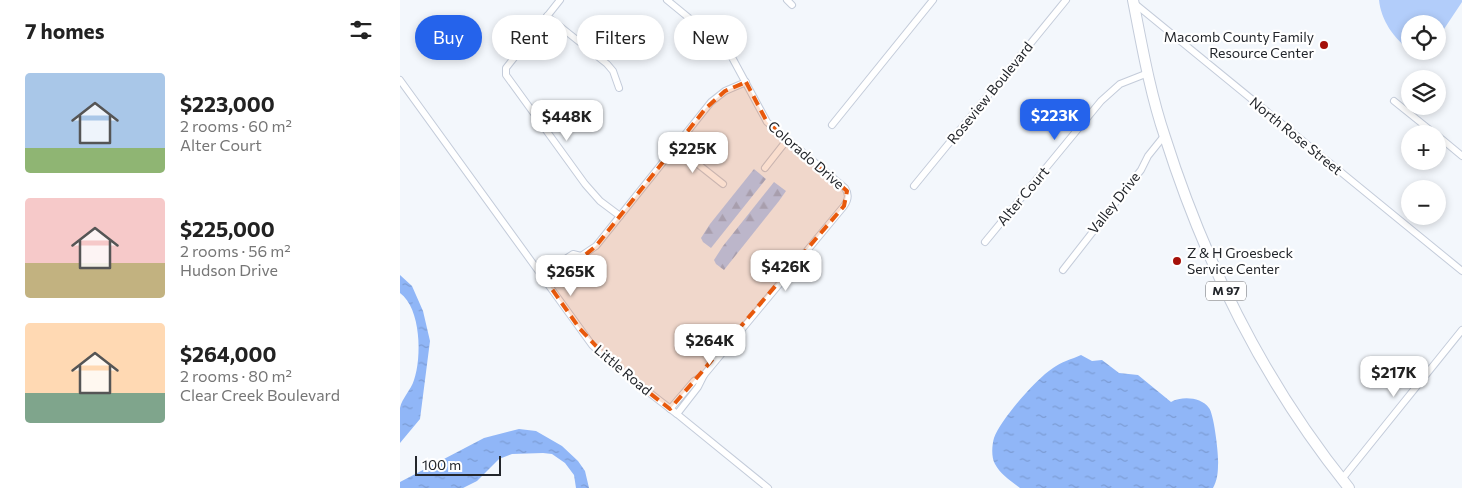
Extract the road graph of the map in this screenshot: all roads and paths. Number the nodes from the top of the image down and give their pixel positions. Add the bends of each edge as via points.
1 (560, 0) edge
2 (667, 0) edge
3 (933, 0) edge
4 (1066, 0) edge
5 (1133, 1) edge
6 (548, 15) edge
7 (567, 32) edge
8 (512, 60) edge
9 (1148, 73) junction
10 (400, 80) edge
11 (746, 82) junction
12 (619, 88) dead end
13 (1394, 101) dead end
14 (832, 125) dead end
15 (1424, 125) edge
16 (1164, 136) junction
17 (787, 140) junction
18 (1446, 143) edge
19 (675, 146) junction
20 (1462, 156) edge
21 (765, 168) dead end
22 (723, 184) dead end
23 (914, 186) dead end
24 (620, 216) junction
25 (985, 242) dead end
26 (581, 256) junction
27 (561, 261) junction
28 (1062, 270) dead end
29 (1462, 271) edge
30 (569, 272) junction
31 (542, 275) junction
32 (549, 285) junction
33 (1462, 330) edge
34 (687, 395) junction
35 (670, 409) junction
36 (677, 414) junction
37 (1342, 479) junction
38 (768, 488) edge
39 (1349, 488) edge

1 - 6 street
2 - 11 street, Colorado Drive via 724,46
3 - 14 street
4 - 23 street, Roseview Boulevard
5 - 9 main road, M 97
5 - 29 street, North Rose Street
7 - 12 street via 607,64
8 - 24 street via 505,72 510,81 585,184
9 - 16 main road, M 97
9 - 25 street, Alter Court via 1120,84 1101,101
10 - 31 street, Little Road
11 - 17 street, Colorado Drive via 767,122
11 - 19 street via 725,91 711,102
13 - 15 street
16 - 28 street, Valley Drive
16 - 37 main road, M 97 via 1208,252 1239,316 1279,387
17 - 21 street
17 - 34 street, Colorado Drive via 845,188 848,198 700,384
18 - 20 street
19 - 22 street
19 - 24 street
24 - 26 street via 596,246
26 - 27 street via 573,254
26 - 30 street via 581,262
27 - 30 street
27 - 31 street
30 - 32 street
31 - 32 street, Little Road
32 - 35 street, Little Road via 600,354
33 - 37 street
34 - 35 street
34 - 36 street
35 - 36 street, Little Road
36 - 38 street, Little Road
37 - 39 main road, M 97

